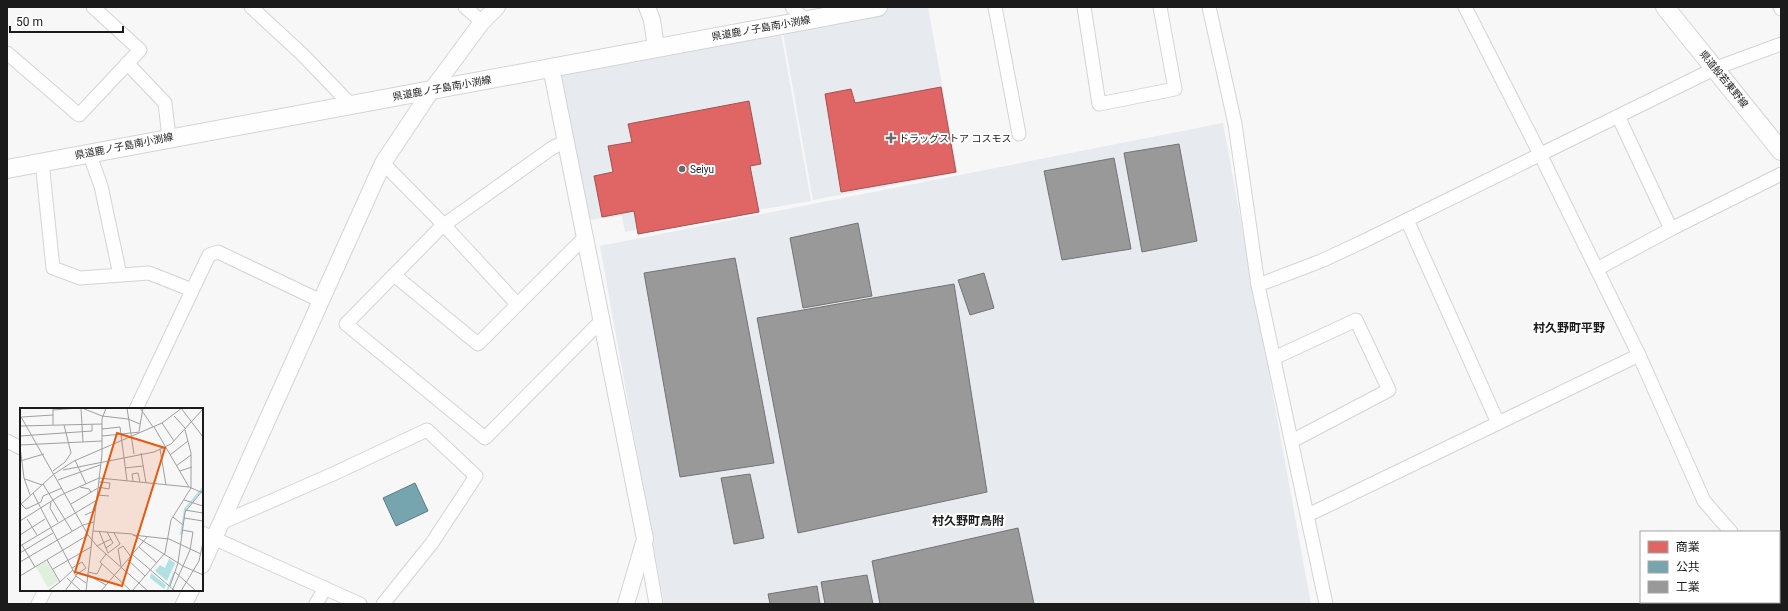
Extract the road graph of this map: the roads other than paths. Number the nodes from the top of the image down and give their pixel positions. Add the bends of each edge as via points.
1 (93, 7) edge
2 (251, 7) edge
3 (465, 7) edge
4 (497, 7) edge
5 (647, 7) edge
6 (792, 7) edge
7 (878, 7) edge
8 (995, 7) edge
9 (1084, 7) edge
10 (1160, 7) edge
11 (1209, 7) edge
12 (1465, 7) edge
13 (1665, 7) edge
14 (805, 20) junction
15 (482, 22) junction
16 (1781, 44) edge
17 (656, 47) junction
18 (7, 53) edge
19 (127, 64) junction
20 (551, 67) junction
21 (1716, 68) junction
22 (431, 91) junction
23 (350, 104) junction
24 (1618, 116) junction
25 (1019, 134) dead end
26 (169, 138) junction
27 (566, 141) junction
28 (1781, 151) edge
29 (89, 153) junction
30 (1540, 154) junction
31 (42, 162) junction
32 (383, 163) junction
33 (7, 169) edge
34 (1781, 174) edge
35 (1407, 220) junction
36 (444, 225) junction
37 (1671, 229) junction
38 (585, 237) junction
39 (1597, 269) junction
40 (120, 275) junction
41 (394, 276) junction
42 (1258, 285) junction
43 (192, 290) junction
44 (321, 302) junction
45 (517, 304) junction
46 (602, 320) junction
47 (1639, 356) junction
48 (1274, 358) junction
49 (136, 408) edge
50 (1498, 423) junction
51 (1292, 441) junction
52 (7, 442) edge
53 (20, 448) edge
54 (1308, 515) junction
55 (221, 523) junction
56 (1730, 531) edge
57 (208, 536) edge
58 (645, 539) junction
59 (203, 560) edge
60 (633, 579) junction
61 (325, 588) junction
62 (44, 591) edge
63 (190, 591) edge
64 (655, 599) edge
65 (38, 604) edge
66 (184, 604) edge
67 (316, 604) edge
68 (360, 604) edge
69 (383, 604) edge
70 (626, 604) edge
71 (1326, 604) edge

1 - 19 street via 140,50
2 - 23 street via 303,55
3 - 15 street
4 - 15 street
5 - 17 street via 652,20
6 - 14 street
7 - 14 main road, 県道鹿ノ子島南小渕線
8 - 25 street
9 - 10 street via 1099,104 1175,89
11 - 42 street via 1235,124
12 - 30 street
13 - 21 main road, 県道般若東野線
14 - 17 main road, 県道鹿ノ子島南小渕線
15 - 22 street
16 - 21 street
17 - 20 main road, 県道鹿ノ子島南小渕線
18 - 19 street via 79,115
19 - 26 street via 166,103
20 - 22 main road, 県道鹿ノ子島南小渕線
20 - 27 street
21 - 24 street
21 - 28 main road, 県道般若東野線
22 - 23 main road, 県道鹿ノ子島南小渕線
22 - 32 street
23 - 26 main road, 県道鹿ノ子島南小渕線
24 - 30 street
24 - 37 street
26 - 29 main road, 県道鹿ノ子島南小渕線
27 - 36 street via 552,148
27 - 38 street
29 - 31 main road, 県道鹿ノ子島南小渕線
29 - 40 street via 101,186
30 - 35 street
30 - 39 street
31 - 33 main road, 県道鹿ノ子島南小渕線
31 - 40 street via 53,268 80,278
32 - 36 street
32 - 44 street
34 - 37 street
35 - 42 street via 1321,261
35 - 50 street
36 - 41 street
36 - 45 street
37 - 39 street
38 - 45 street
38 - 46 street
39 - 47 street
40 - 43 street via 149,273
41 - 45 street via 478,344
41 - 46 street via 346,324 485,438
42 - 48 street
43 - 44 street via 209,255 218,252
43 - 49 street
44 - 55 street
46 - 58 street
47 - 50 street
47 - 56 street via 1704,501
48 - 51 street
48 - 51 street via 1356,320 1389,390
50 - 54 street
51 - 54 street
52 - 53 street
54 - 71 street
55 - 57 street
55 - 69 street via 326,478 427,430 476,476 432,543
57 - 59 street
57 - 61 street
58 - 60 street
58 - 64 street
60 - 64 street
60 - 70 street
61 - 67 street
61 - 68 street
62 - 65 street
63 - 66 street

